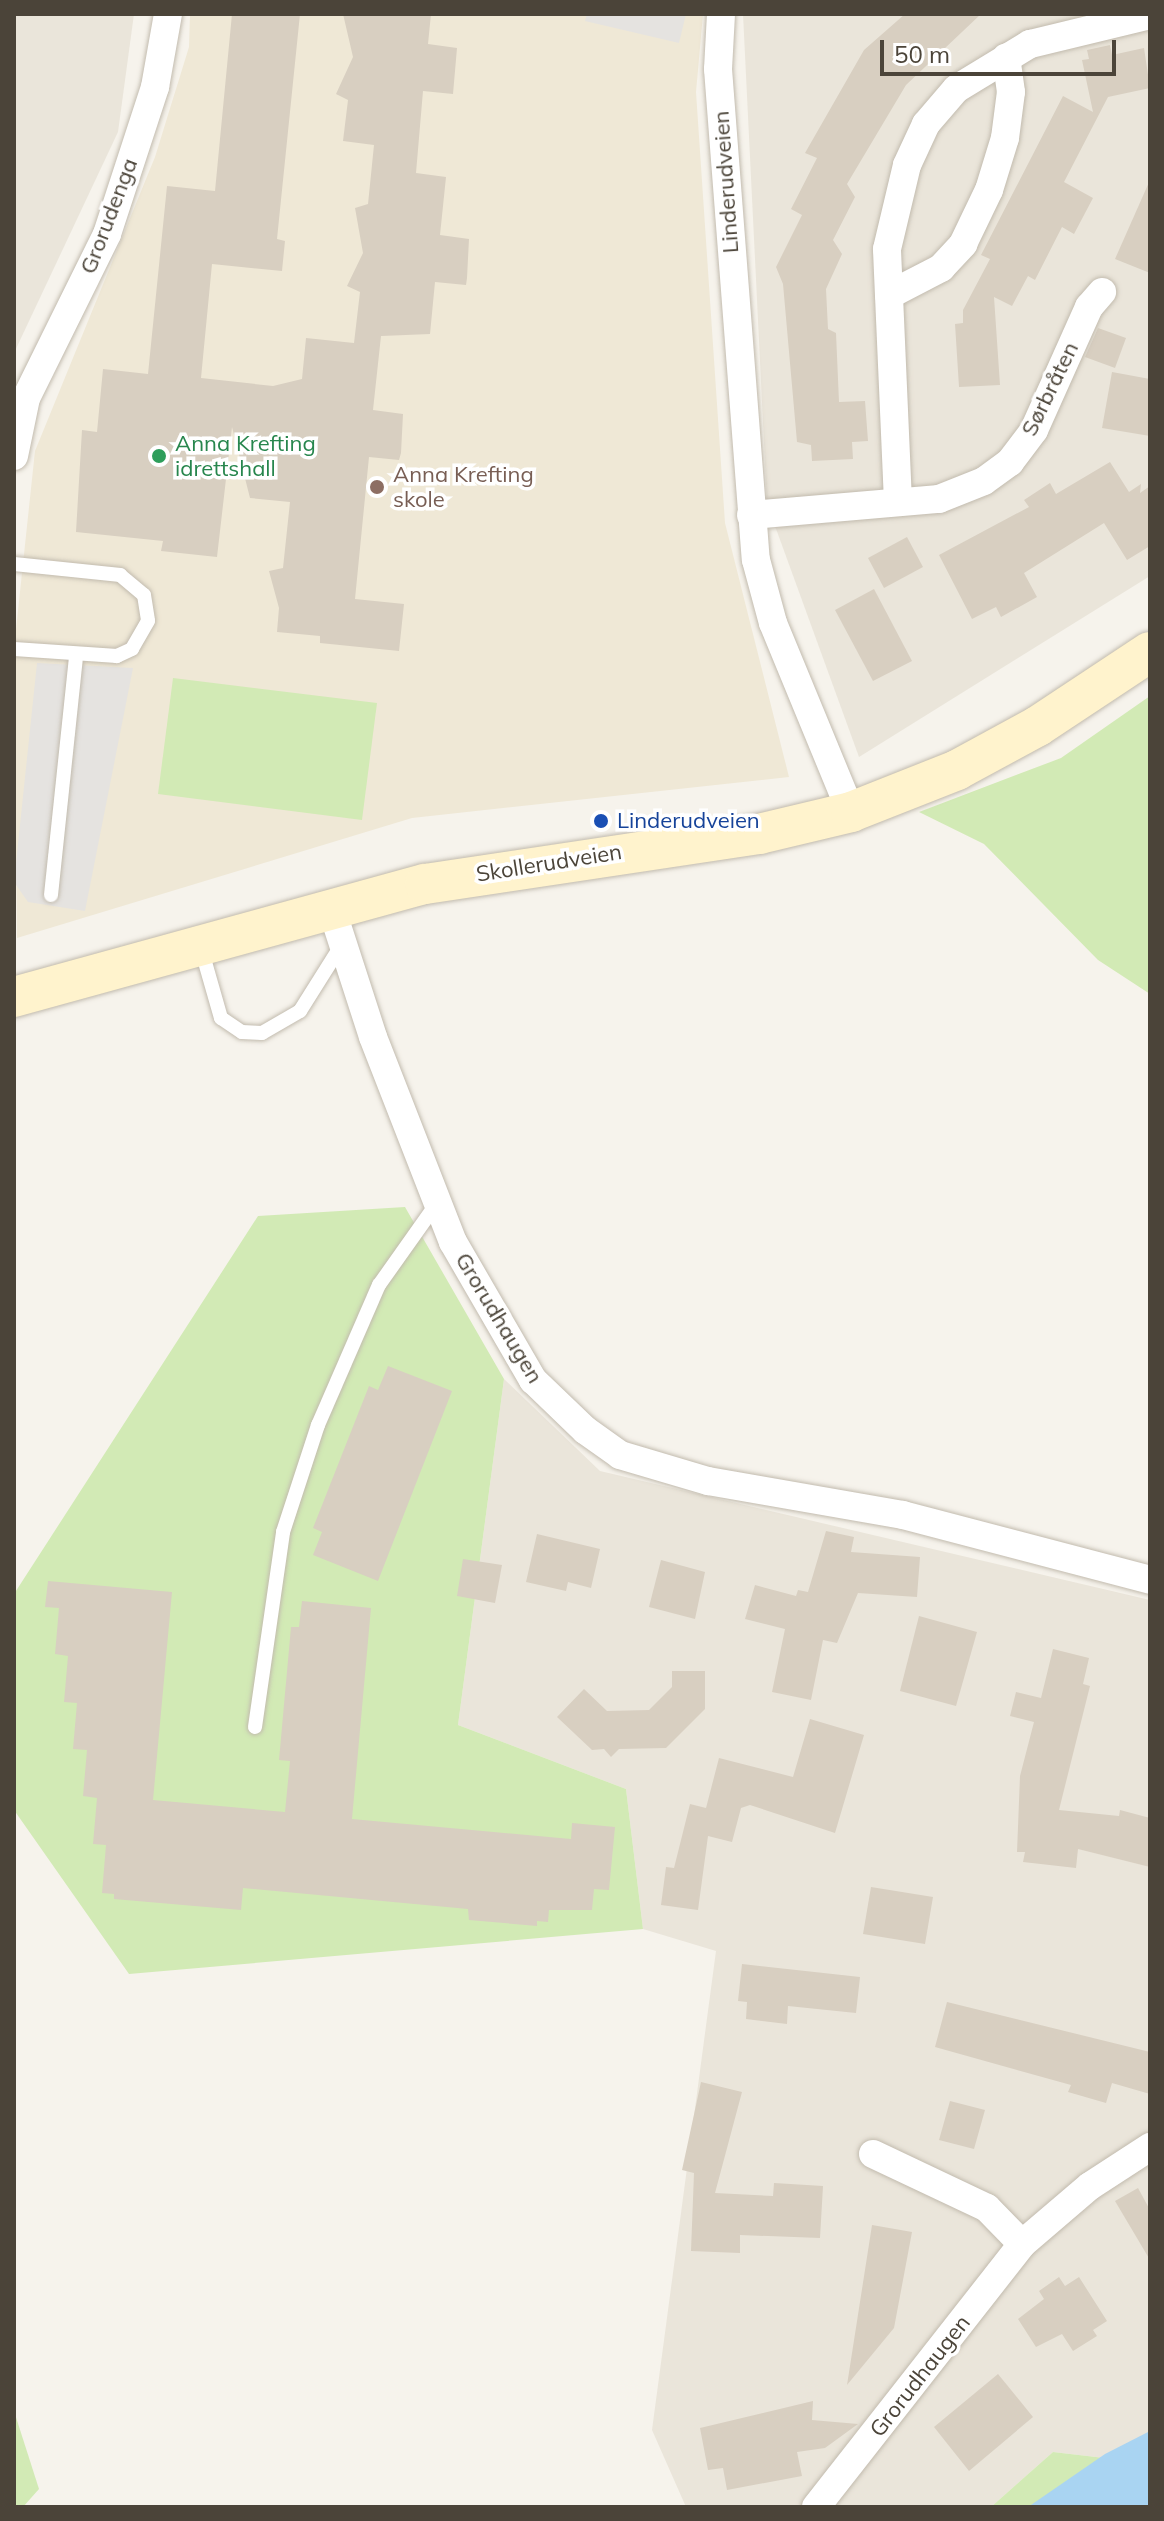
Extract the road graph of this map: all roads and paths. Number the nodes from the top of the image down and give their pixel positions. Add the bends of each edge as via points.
1 (168, 14) edge
2 (721, 14) edge
3 (1150, 15) edge
4 (1006, 57) junction
5 (1102, 292) dead end
6 (889, 295) junction
7 (20, 397) edge
8 (14, 456) edge
9 (898, 502) junction
10 (751, 515) junction
11 (14, 564) edge
12 (14, 649) edge
13 (1150, 652) edge
14 (76, 656) junction
15 (851, 812) junction
16 (51, 895) dead end
17 (338, 927) junction
18 (201, 948) junction
19 (14, 997) edge
20 (437, 1202) junction
21 (1150, 1580) edge
22 (255, 1727) dead end
23 (1150, 2147) edge
24 (873, 2154) dead end
25 (1022, 2244) junction
26 (816, 2507) edge

1 - 7 street, Grorudenga via 155,87 107,234
2 - 10 street, Linderudveien via 718,69
3 - 4 street via 1064,34
4 - 6 street via 956,89 926,124 893,209 887,249
4 - 6 street via 1011,92 1005,138 989,190 963,244 941,268
5 - 9 street, Sørbråten via 1089,307 1034,430 1010,462 959,493
6 - 9 street
7 - 8 street, Grorudenga
9 - 10 street, Sørbråten
10 - 15 street, Linderudveien via 756,560 773,623
11 - 14 lane via 120,575 144,595 148,621 132,649 117,656
12 - 14 lane
13 - 15 street, Skollerudveien via 1038,726 957,770
14 - 16 lane
15 - 17 street, Skollerudveien via 759,834 492,870
17 - 18 street, Skollerudveien
17 - 18 lane via 300,1011 262,1033 242,1032 221,1018
17 - 20 street, Grorudhaugen
18 - 19 street, Skollerudveien
20 - 21 street, Grorudhaugen via 453,1242 533,1380 620,1455 708,1481 903,1515
20 - 22 lane via 379,1285 318,1425 283,1532
23 - 25 street, Grorudhaugen via 1090,2186
24 - 25 street via 948,2185 987,2208
25 - 26 street, Grorudhaugen

